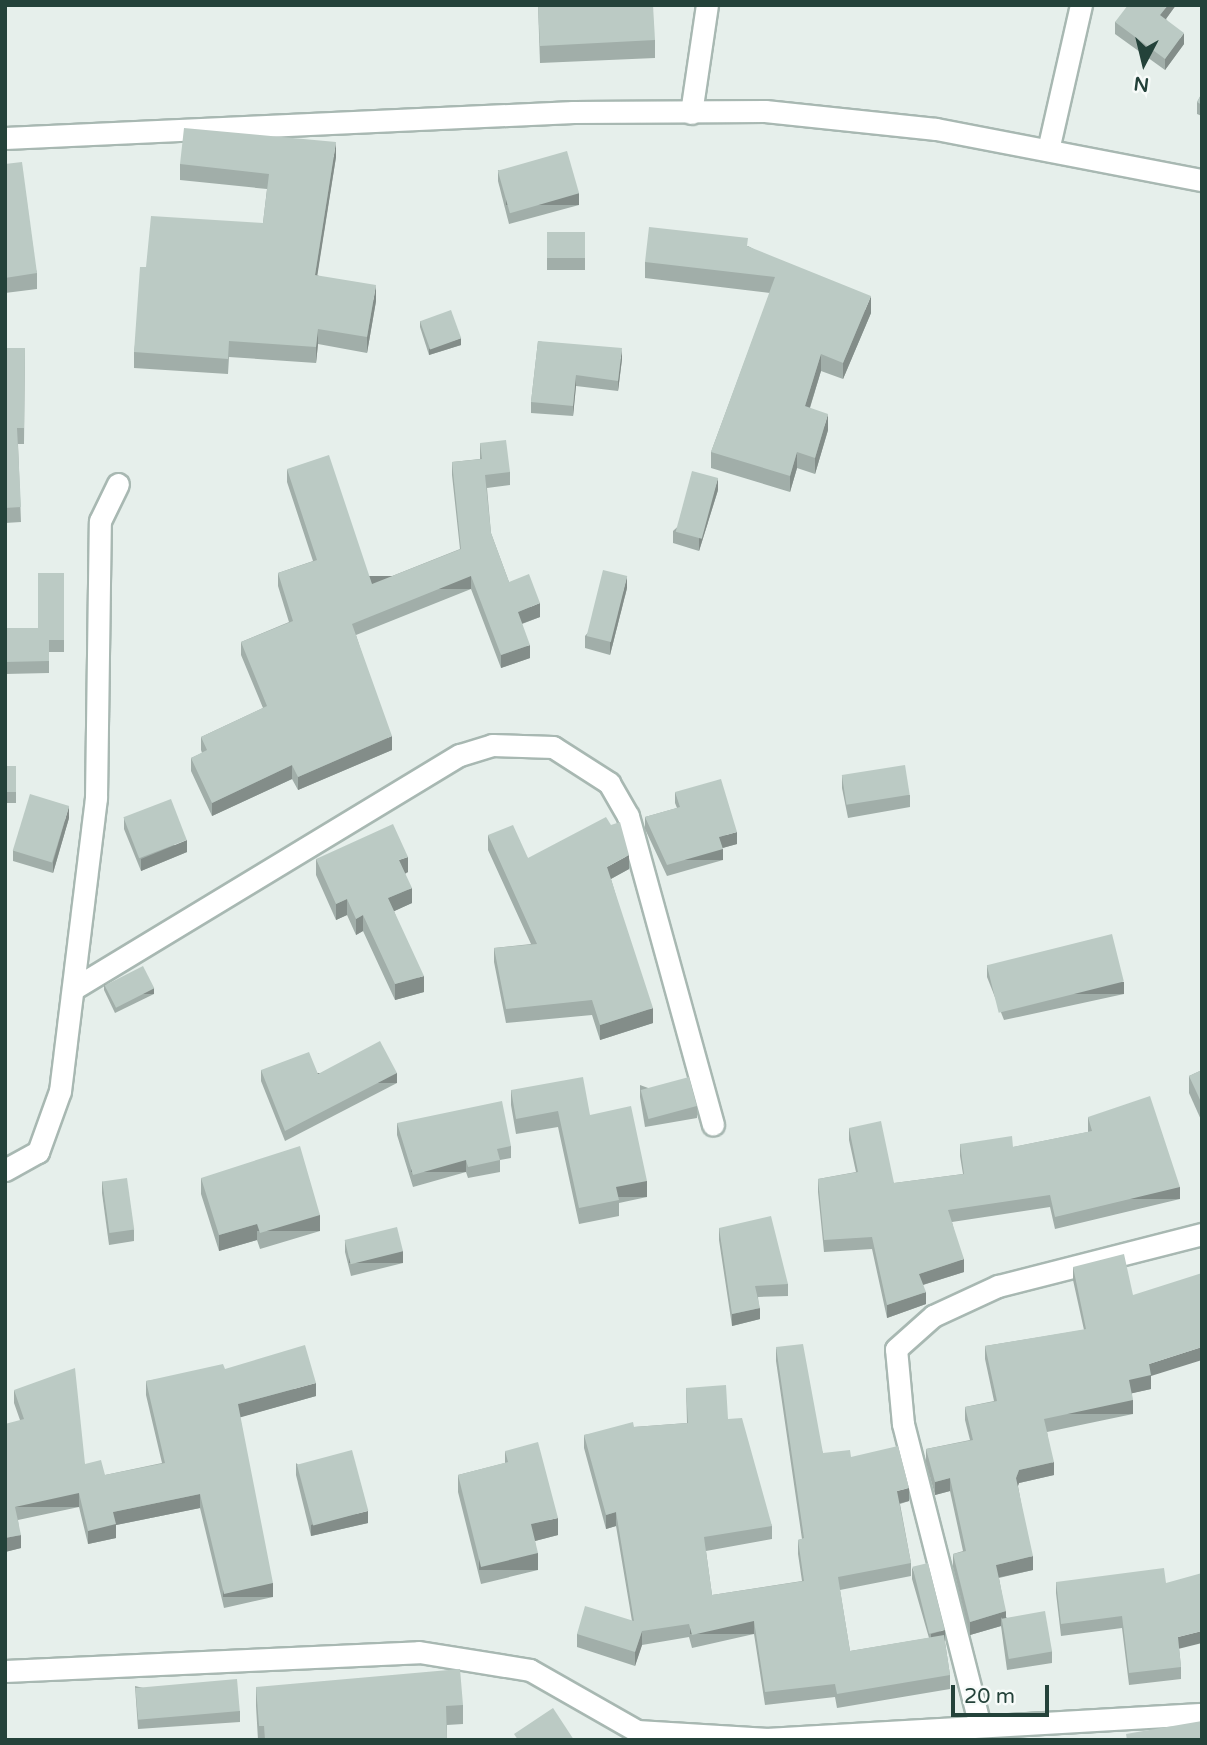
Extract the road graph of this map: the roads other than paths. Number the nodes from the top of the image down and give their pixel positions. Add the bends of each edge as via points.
1 (707, 5) edge
2 (1082, 5) edge
3 (691, 113) junction
4 (5, 138) edge
5 (1048, 150) junction
6 (1202, 180) edge
7 (118, 484) dead end
8 (73, 989) junction
9 (713, 1125) dead end
10 (5, 1170) edge
11 (1202, 1234) edge
12 (5, 1671) edge
13 (1202, 1714) edge
14 (980, 1726) junction
15 (1066, 1730) edge

1 - 3 street
2 - 5 street
3 - 4 street
3 - 5 street via 861,119
5 - 6 street
7 - 8 street via 100,521 95,577 96,798
8 - 9 street via 460,755 492,744 553,747 610,783 628,816
8 - 10 street via 53,1119 38,1152
11 - 14 street via 998,1286 933,1316 896,1349 903,1424
12 - 14 street via 419,1652 530,1670 638,1731 768,1739
13 - 15 street
14 - 15 street

